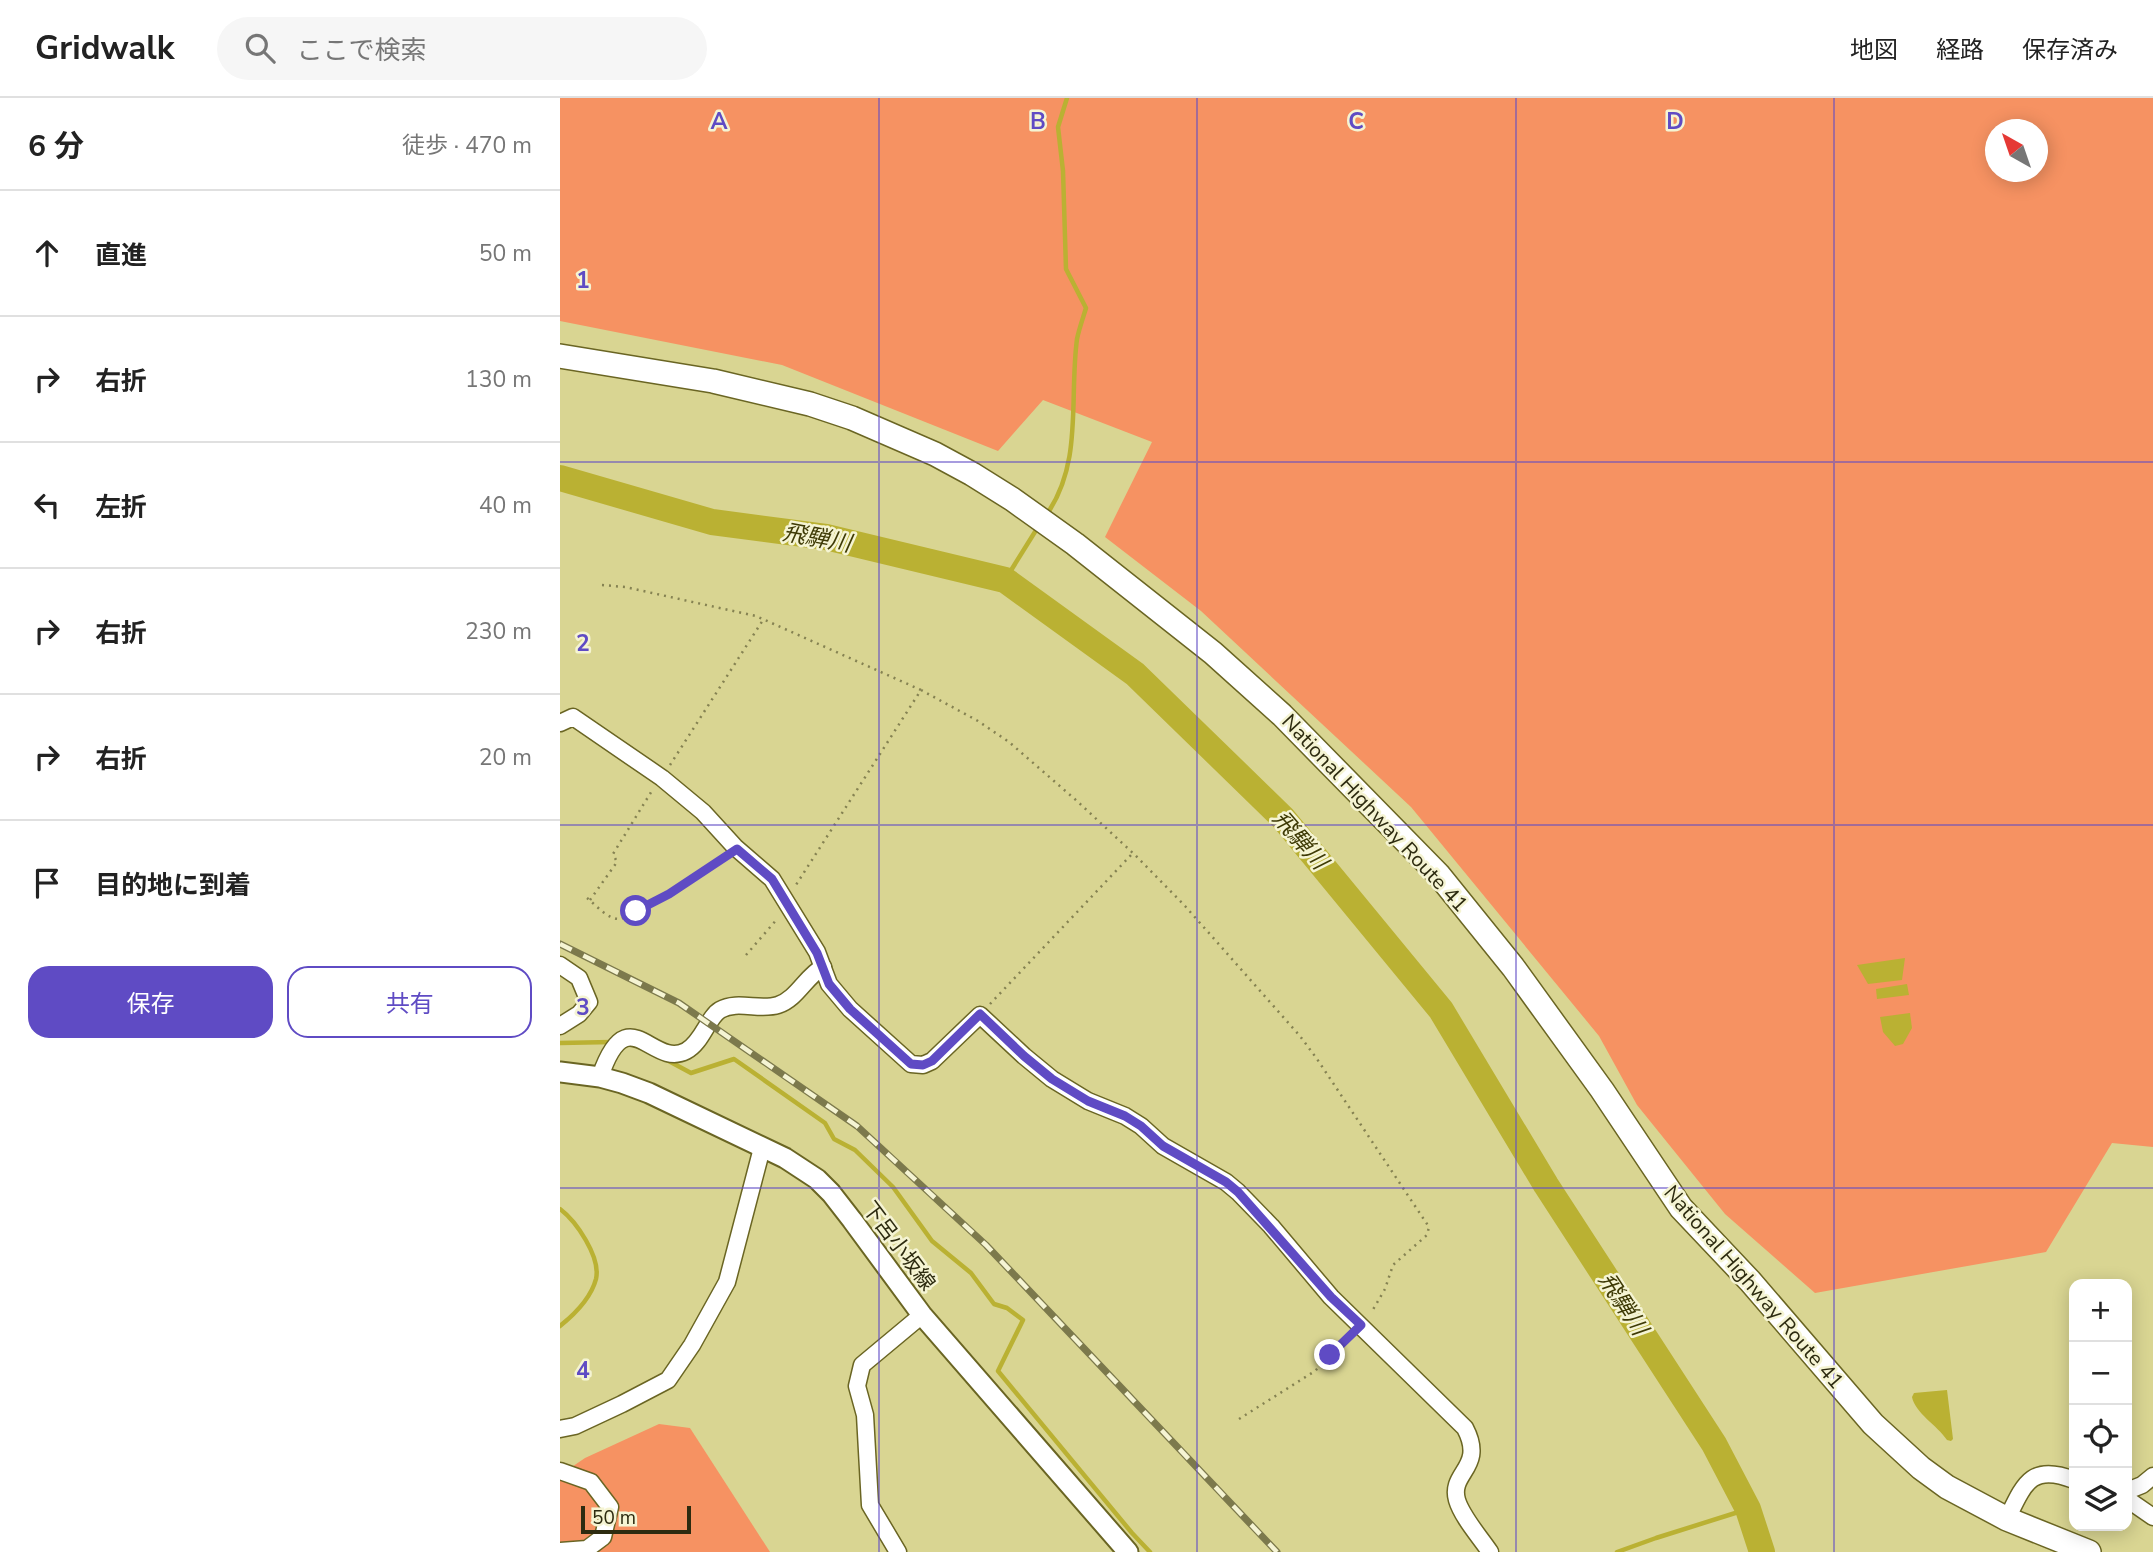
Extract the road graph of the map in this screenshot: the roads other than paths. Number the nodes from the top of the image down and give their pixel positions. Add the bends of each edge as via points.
1 (560, 356) edge
2 (560, 723) edge
3 (560, 965) edge
4 (823, 967) junction
5 (560, 1026) edge
6 (560, 1072) edge
7 (600, 1077) junction
8 (762, 1148) junction
9 (922, 1315) junction
10 (560, 1429) edge
11 (560, 1471) edge
12 (2153, 1476) edge
13 (2069, 1478) edge
14 (2132, 1489) edge
15 (2132, 1502) edge
16 (2153, 1517) edge
17 (2007, 1519) junction
18 (560, 1551) edge
19 (898, 1552) edge
20 (1128, 1552) edge
21 (1490, 1552) edge
22 (2089, 1552) edge

1 - 17 highway, National Highway Route 41 via 762,391 842,414 892,435 1012,499 1213,653 1282,715 1438,874 1513,967 1681,1208 1751,1281 1873,1424 1947,1487
2 - 4 street via 573,717 703,812 772,879
3 - 5 street via 579,978 589,1002
4 - 7 street via 779,1005 716,1012 687,1051 664,1052 633,1037 624,1038
4 - 21 street via 829,984 850,1009 911,1064 932,1061 980,1014 1052,1079 1125,1116 1163,1146 1238,1192 1331,1297 1465,1428 1471,1463 1458,1480 1457,1499
6 - 7 main road, 下呂小坂線
7 - 8 main road, 下呂小坂線 via 649,1093
8 - 9 main road, 下呂小坂線 via 802,1168 831,1194
8 - 10 street via 727,1282 668,1380
9 - 19 street via 862,1365 857,1386 865,1415 870,1505
9 - 20 main road, 下呂小坂線
11 - 18 street via 591,1482 610,1507 603,1537 587,1549
12 - 14 street
13 - 17 street via 2039,1474 2021,1491
15 - 16 street
17 - 22 highway, National Highway Route 41

